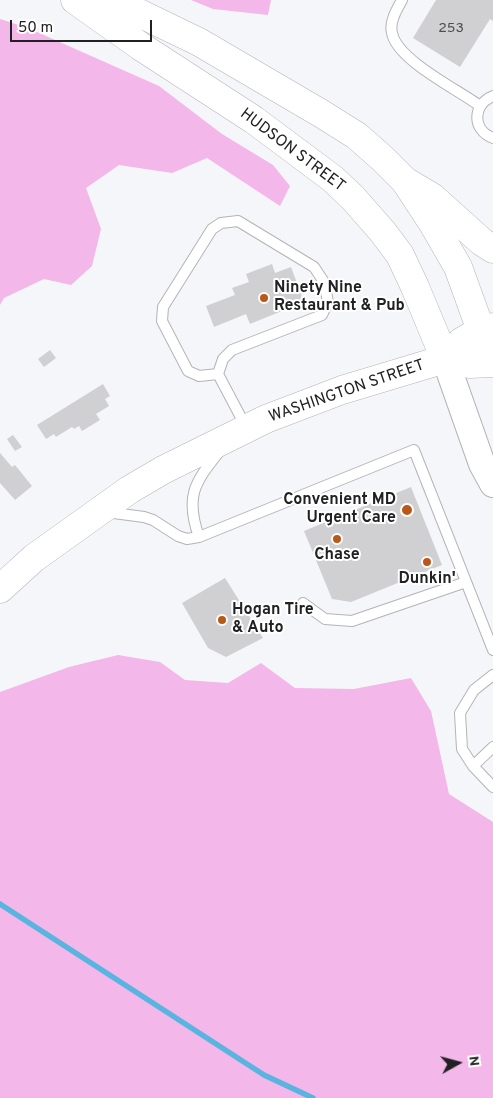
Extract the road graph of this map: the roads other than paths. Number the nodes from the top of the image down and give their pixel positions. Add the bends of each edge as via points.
1 (75, 0) edge
2 (112, 0) edge
3 (402, 0) edge
4 (493, 96) edge
5 (480, 106) junction
6 (493, 138) edge
7 (405, 182) junction
8 (493, 249) edge
9 (487, 328) edge
10 (445, 360) junction
11 (493, 364) edge
12 (218, 374) junction
13 (240, 431) junction
14 (493, 484) edge
15 (99, 511) junction
16 (199, 537) junction
17 (466, 582) junction
18 (0, 590) edge
19 (304, 603) dead end
20 (493, 650) edge
21 (493, 675) edge
22 (493, 747) edge
23 (473, 766) junction
24 (493, 787) edge

1 - 10 main road, HUDSON STREET via 254,120 333,179 353,198 400,255
2 - 7 main road via 199,42 322,114 356,136
3 - 5 lane via 391,32 396,45 410,60
4 - 5 lane
5 - 6 lane via 478,126
7 - 8 main road via 432,197
7 - 9 main road via 458,267
9 - 10 main road, WASHINGTON STREET via 461,342
9 - 11 main road
10 - 11 main road, WASHINGTON STREET
10 - 13 main road, WASHINGTON STREET via 342,390
10 - 14 street via 482,464
12 - 12 lane via 199,376 188,371 162,321 162,307 212,228 238,221 314,267 324,282 328,302 322,315 232,350 223,359
12 - 13 lane
13 - 15 main road, WASHINGTON STREET via 163,470
13 - 16 lane via 204,470 194,490 192,517
15 - 16 lane via 144,517 178,536 187,539
15 - 18 main road, WASHINGTON STREET via 34,558
16 - 17 lane via 414,450
17 - 19 lane via 352,621 324,619
17 - 20 lane
21 - 23 lane via 474,690 460,714 462,749
22 - 23 lane
23 - 24 lane

